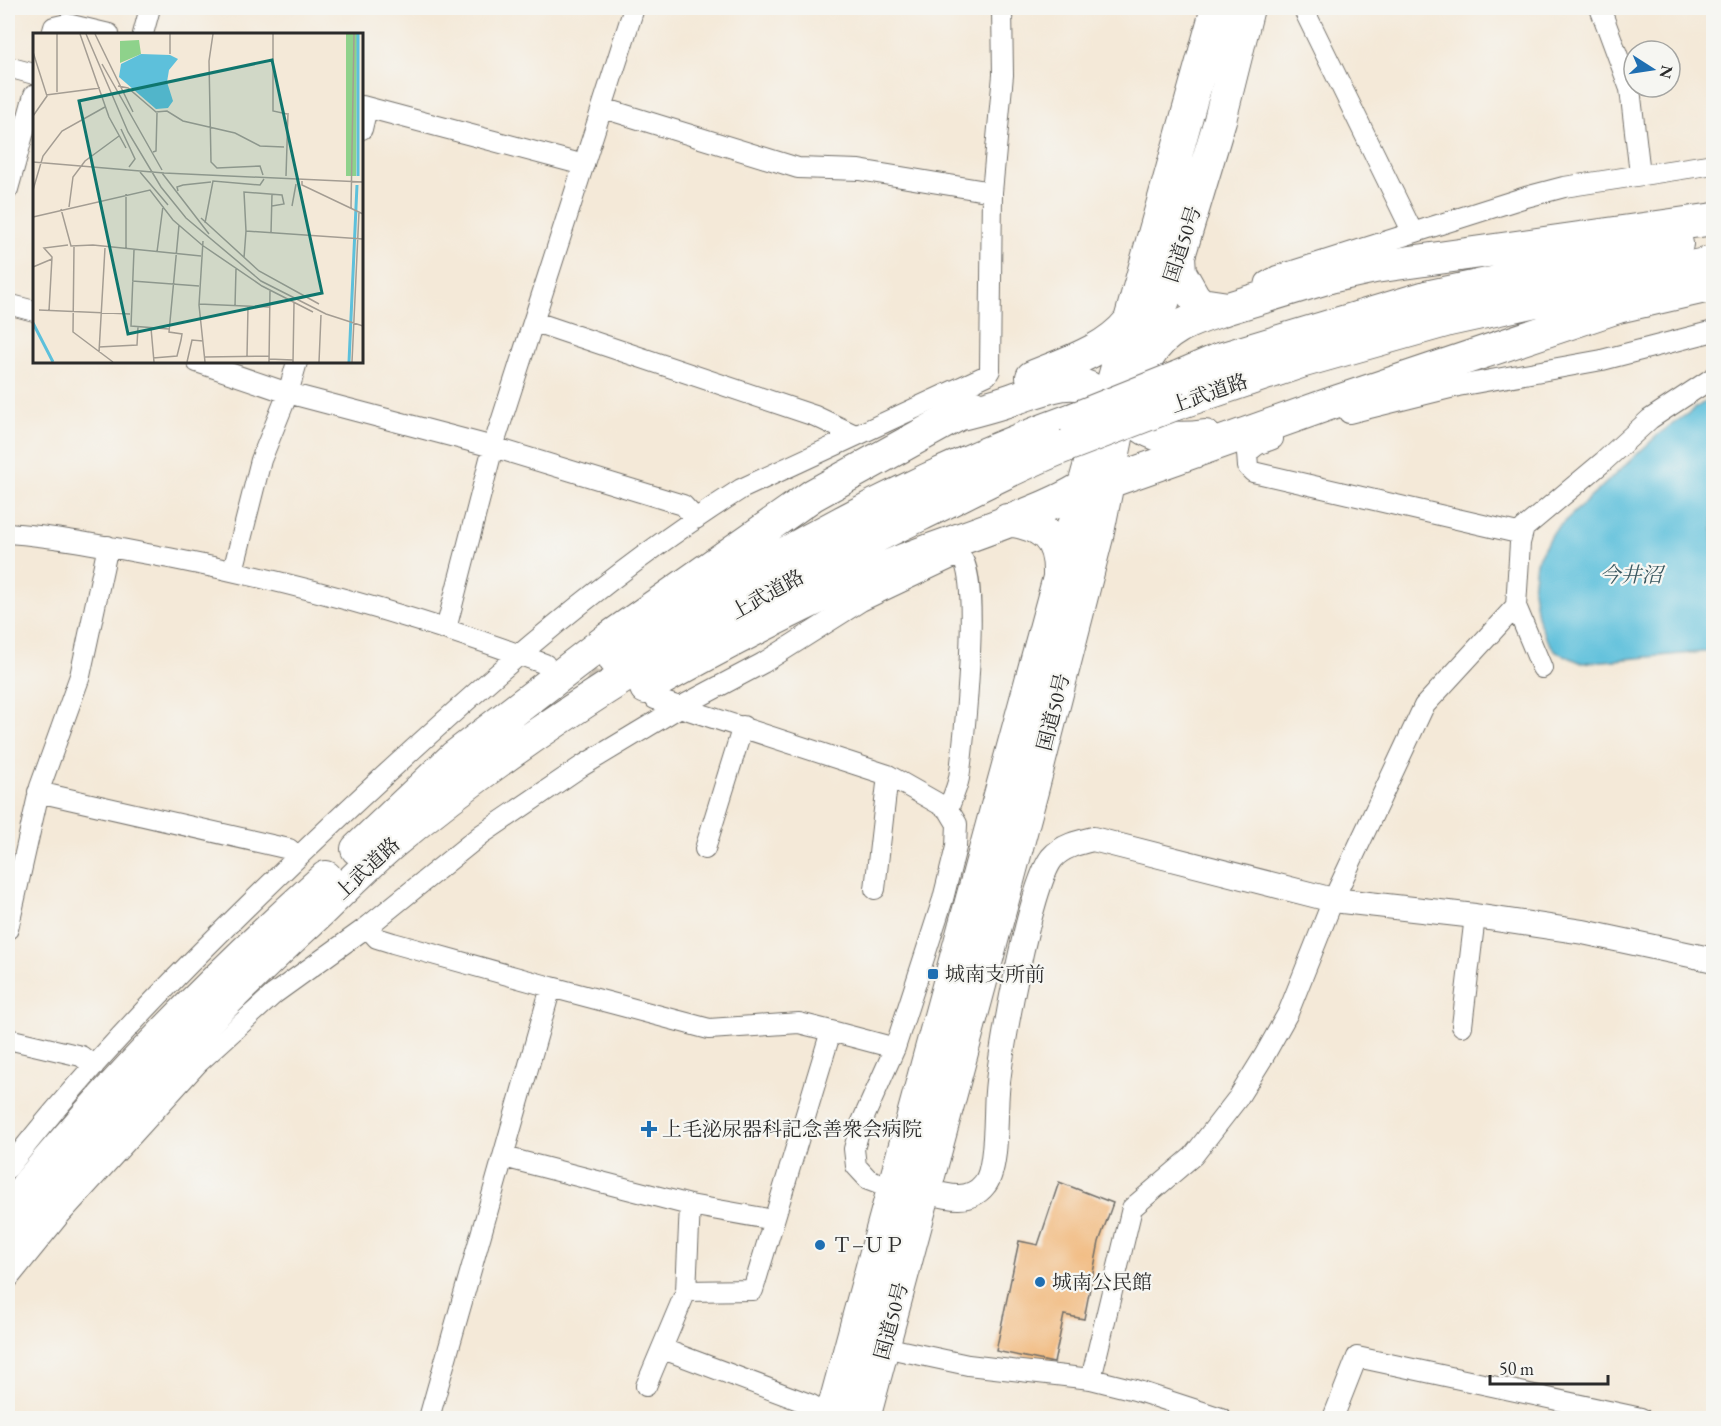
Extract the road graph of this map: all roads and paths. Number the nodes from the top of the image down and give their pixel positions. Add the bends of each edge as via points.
1 (150, 8) edge
2 (634, 8) edge
3 (1002, 8) edge
4 (1218, 8) edge
5 (1248, 8) edge
6 (1303, 8) edge
7 (1600, 8) edge
8 (52, 33) edge
9 (105, 33) edge
10 (143, 33) edge
11 (8, 67) edge
12 (33, 74) edge
13 (33, 98) edge
14 (364, 107) edge
15 (603, 108) junction
16 (1713, 164) edge
17 (584, 165) junction
18 (1641, 174) junction
19 (9, 178) edge
20 (992, 192) junction
21 (1713, 219) edge
22 (1412, 231) junction
23 (1713, 236) edge
24 (1179, 256) junction
25 (1713, 262) edge
26 (1713, 285) edge
27 (1267, 296) junction
28 (8, 304) edge
29 (1228, 308) junction
30 (33, 311) edge
31 (535, 322) junction
32 (1129, 322) junction
33 (1713, 331) edge
34 (199, 363) edge
35 (297, 363) edge
36 (1713, 377) edge
37 (1175, 391) junction
38 (288, 393) junction
39 (1121, 401) junction
40 (1338, 409) junction
41 (957, 415) junction
42 (1264, 427) junction
43 (1070, 432) junction
44 (855, 435) junction
45 (493, 447) junction
46 (1094, 486) junction
47 (696, 519) junction
48 (1007, 520) junction
49 (8, 532) edge
50 (1522, 534) junction
51 (108, 546) junction
52 (233, 571) junction
53 (1058, 585) junction
54 (1516, 606) junction
55 (446, 629) junction
56 (519, 655) junction
57 (544, 664) tunnel mouth
58 (1542, 668) dead end
59 (655, 699) dead end
60 (680, 707) junction
61 (743, 726) junction
62 (888, 776) junction
63 (38, 792) junction
64 (948, 809) junction
65 (705, 849) dead end
66 (354, 852) junction
67 (298, 856) junction
68 (12, 884) edge
69 (875, 889) dead end
70 (1333, 900) junction
71 (321, 910) junction
72 (1475, 916) junction
73 (367, 927) junction
74 (8, 929) edge
75 (1713, 960) edge
76 (551, 987) junction
77 (1462, 1026) dead end
78 (831, 1031) junction
79 (8, 1039) edge
80 (895, 1048) junction
81 (94, 1066) junction
82 (504, 1157) junction
83 (8, 1168) edge
84 (892, 1188) junction
85 (925, 1191) junction
86 (690, 1204) junction
87 (8, 1209) edge
88 (774, 1221) junction
89 (8, 1245) edge
90 (8, 1279) edge
91 (686, 1291) junction
92 (884, 1347) junction
93 (663, 1349) junction
94 (1091, 1379) junction
95 (646, 1386) dead end
96 (822, 1412) edge
97 (429, 1419) edge
98 (864, 1419) edge
99 (1221, 1419) edge
100 (1333, 1419) edge
101 (1641, 1419) edge

1 - 10 street
2 - 15 street
3 - 20 street via 1003,59
4 - 32 highway, 国道50号
5 - 24 highway, 国道50号 via 1220,120
6 - 22 street
7 - 18 street via 1630,89
8 - 9 street via 54,27 67,24
11 - 12 street
13 - 19 street
14 - 17 street
15 - 17 street
15 - 20 street via 798,168 859,170
16 - 18 street
17 - 31 street
18 - 22 street via 1554,189
20 - 44 street via 990,370 987,375
21 - 27 highway via 1407,262
22 - 27 street via 1277,276 1266,282
23 - 37 highway, 上武道路 via 1426,297 1220,359
24 - 29 highway via 1180,272 1194,297 1201,304
24 - 39 highway, 国道50号
25 - 37 highway, 上武道路 via 1449,320 1304,361
26 - 40 highway via 1618,307
27 - 29 highway
28 - 30 street
29 - 39 highway via 1180,325 1158,341
31 - 44 street via 814,416
31 - 45 street
32 - 39 highway, 国道50号
32 - 41 highway via 1097,348
33 - 40 street via 1602,360 1363,408
34 - 38 street
35 - 38 street
36 - 50 street via 1650,419
37 - 43 highway, 上武道路, bridge
38 - 45 street
38 - 52 street via 261,460
39 - 41 highway via 1087,385 1066,383
39 - 42 highway via 1143,427 1167,438 1205,436 1255,424
39 - 46 highway, 国道50号
40 - 42 highway
40 - 50 street via 1257,445 1247,453 1248,467
41 - 66 highway via 813,495 609,638 454,757
42 - 46 highway
43 - 66 highway, 上武道路 via 988,452 896,492 737,579 512,732
43 - 71 highway, 上武道路 via 824,563 604,691 446,800
44 - 47 street via 741,489
45 - 47 street via 683,506
45 - 55 street
46 - 48 highway
46 - 53 highway, 国道50号
46 - 85 highway, 国道50号 via 1095,549
47 - 56 street via 581,603
48 - 53 highway via 1048,534 1058,556
48 - 71 highway via 897,562 784,615 613,706 454,810
49 - 51 street
50 - 54 street
51 - 52 street
51 - 63 street via 80,676
52 - 55 street via 374,605
53 - 84 highway, 国道50号
54 - 58 street
54 - 70 street via 1424,706
55 - 56 street
56 - 57 street
56 - 67 street
59 - 60 street
60 - 61 street
60 - 64 street via 763,663 875,593 939,563 959,558 967,565 972,609 958,780
60 - 73 street via 582,766 482,834
61 - 62 street
61 - 65 street
62 - 64 street
62 - 69 street
63 - 67 street via 282,847
63 - 68 street
64 - 80 street via 957,824 956,847
66 - 87 highway, 上武道路 via 181,1013 63,1141
67 - 81 street via 185,967
68 - 74 street
70 - 72 street
70 - 85 street via 1093,839 1074,844 1053,857 1028,929 999,1065 988,1180 970,1195 954,1198
70 - 94 street via 1288,1013 1238,1098 1193,1156 1132,1208
71 - 89 highway, 上武道路 via 153,1074
72 - 75 street via 1583,932
72 - 77 street
73 - 76 street via 377,938
73 - 90 street via 274,994 198,1063 73,1199
76 - 78 street via 709,1029 799,1023
76 - 82 street
78 - 80 street
78 - 88 street
79 - 81 street via 81,1056
80 - 84 street via 854,1149 856,1166 868,1179
81 - 83 street
82 - 86 street
82 - 97 street
84 - 96 highway, 国道50号
85 - 92 highway, 国道50号
86 - 88 street
86 - 91 street
88 - 91 street via 753,1290
91 - 93 street
92 - 94 street via 968,1365
92 - 98 highway, 国道50号
93 - 95 street
93 - 96 street
94 - 99 street
100 - 101 street via 1357,1357

